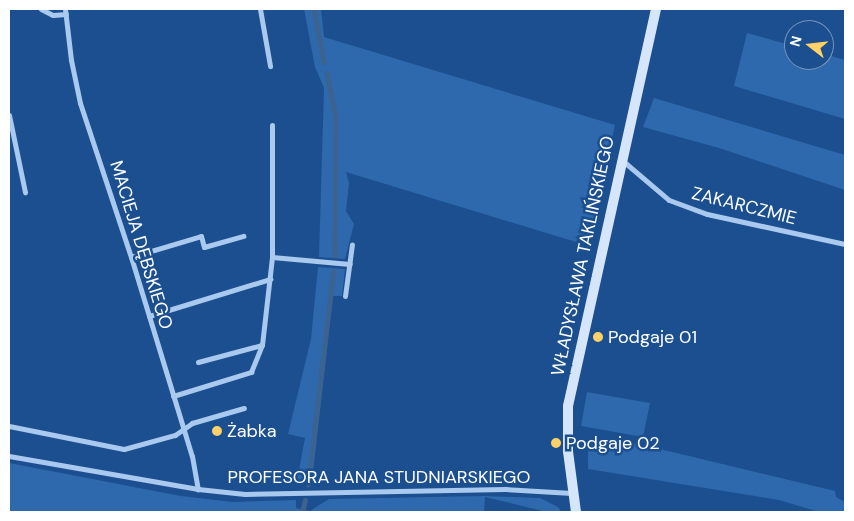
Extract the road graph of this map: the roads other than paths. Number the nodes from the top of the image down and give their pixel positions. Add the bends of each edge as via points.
1 (41, 9) edge
2 (260, 9) edge
3 (656, 9) edge
4 (65, 12) edge
5 (270, 66) dead end
6 (9, 115) edge
7 (272, 125) dead end
8 (620, 159) junction
9 (26, 192) dead end
10 (243, 236) dead end
11 (352, 244) dead end
12 (845, 244) edge
13 (131, 257) junction
14 (272, 257) junction
15 (350, 264) junction
16 (270, 279) junction
17 (345, 296) dead end
18 (149, 316) junction
19 (262, 345) junction
20 (198, 362) dead end
21 (173, 396) junction
22 (244, 408) dead end
23 (9, 426) edge
24 (183, 430) junction
25 (9, 456) edge
26 (198, 489) junction
27 (572, 492) junction
28 (576, 512) edge

1 - 4 street via 53,15
2 - 5 street
3 - 8 street, WŁADYSŁAWA TAKLIŃSKIEGO
4 - 13 street, MACIEJA DĘBSKIEGO via 75,82
6 - 9 street
7 - 14 street
8 - 12 street, ZAKARCZMIE via 669,200 707,214
8 - 27 street, WŁADYSŁAWA TAKLIŃSKIEGO via 568,406
10 - 13 street via 204,247 201,236
11 - 15 street
13 - 18 street, MACIEJA DĘBSKIEGO
14 - 15 street
14 - 16 street
15 - 17 street
16 - 18 street
16 - 19 street
18 - 21 street, MACIEJA DĘBSKIEGO
19 - 20 street
19 - 21 street via 251,372
21 - 24 street, MACIEJA DĘBSKIEGO
22 - 24 street via 192,423
23 - 24 street via 124,449
24 - 26 street, MACIEJA DĘBSKIEGO
25 - 26 street, PROFESORA JANA STUDNIARSKIEGO
26 - 27 street, PROFESORA JANA STUDNIARSKIEGO via 245,494 505,489
27 - 28 street, WŁADYSŁAWA TAKLIŃSKIEGO

